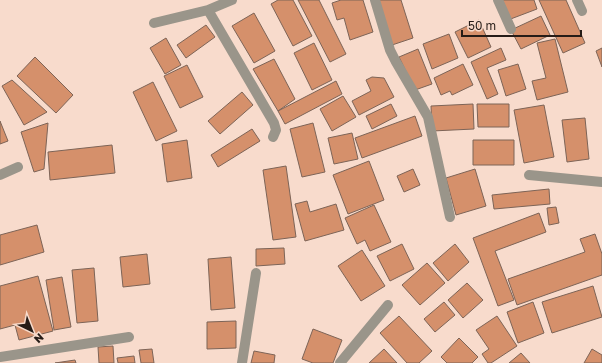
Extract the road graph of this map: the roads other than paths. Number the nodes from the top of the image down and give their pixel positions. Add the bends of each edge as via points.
1 (232, 0) edge
2 (375, 0) edge
3 (498, 0) edge
4 (577, 0) edge
5 (208, 10) junction
6 (582, 11) dead end
7 (154, 23) dead end
8 (510, 28) dead end
9 (273, 138) dead end
10 (18, 167) dead end
11 (0, 175) edge
12 (529, 175) dead end
13 (602, 182) edge
14 (450, 217) dead end
15 (256, 273) dead end
16 (388, 305) dead end
17 (128, 337) dead end
18 (0, 358) edge
19 (242, 363) edge
20 (340, 363) edge

1 - 5 street
2 - 14 street via 390,50 428,117
3 - 8 street
4 - 6 street
5 - 7 street
5 - 9 street via 274,123 276,130
10 - 11 street
12 - 13 street
15 - 19 street
16 - 20 street
17 - 18 street

